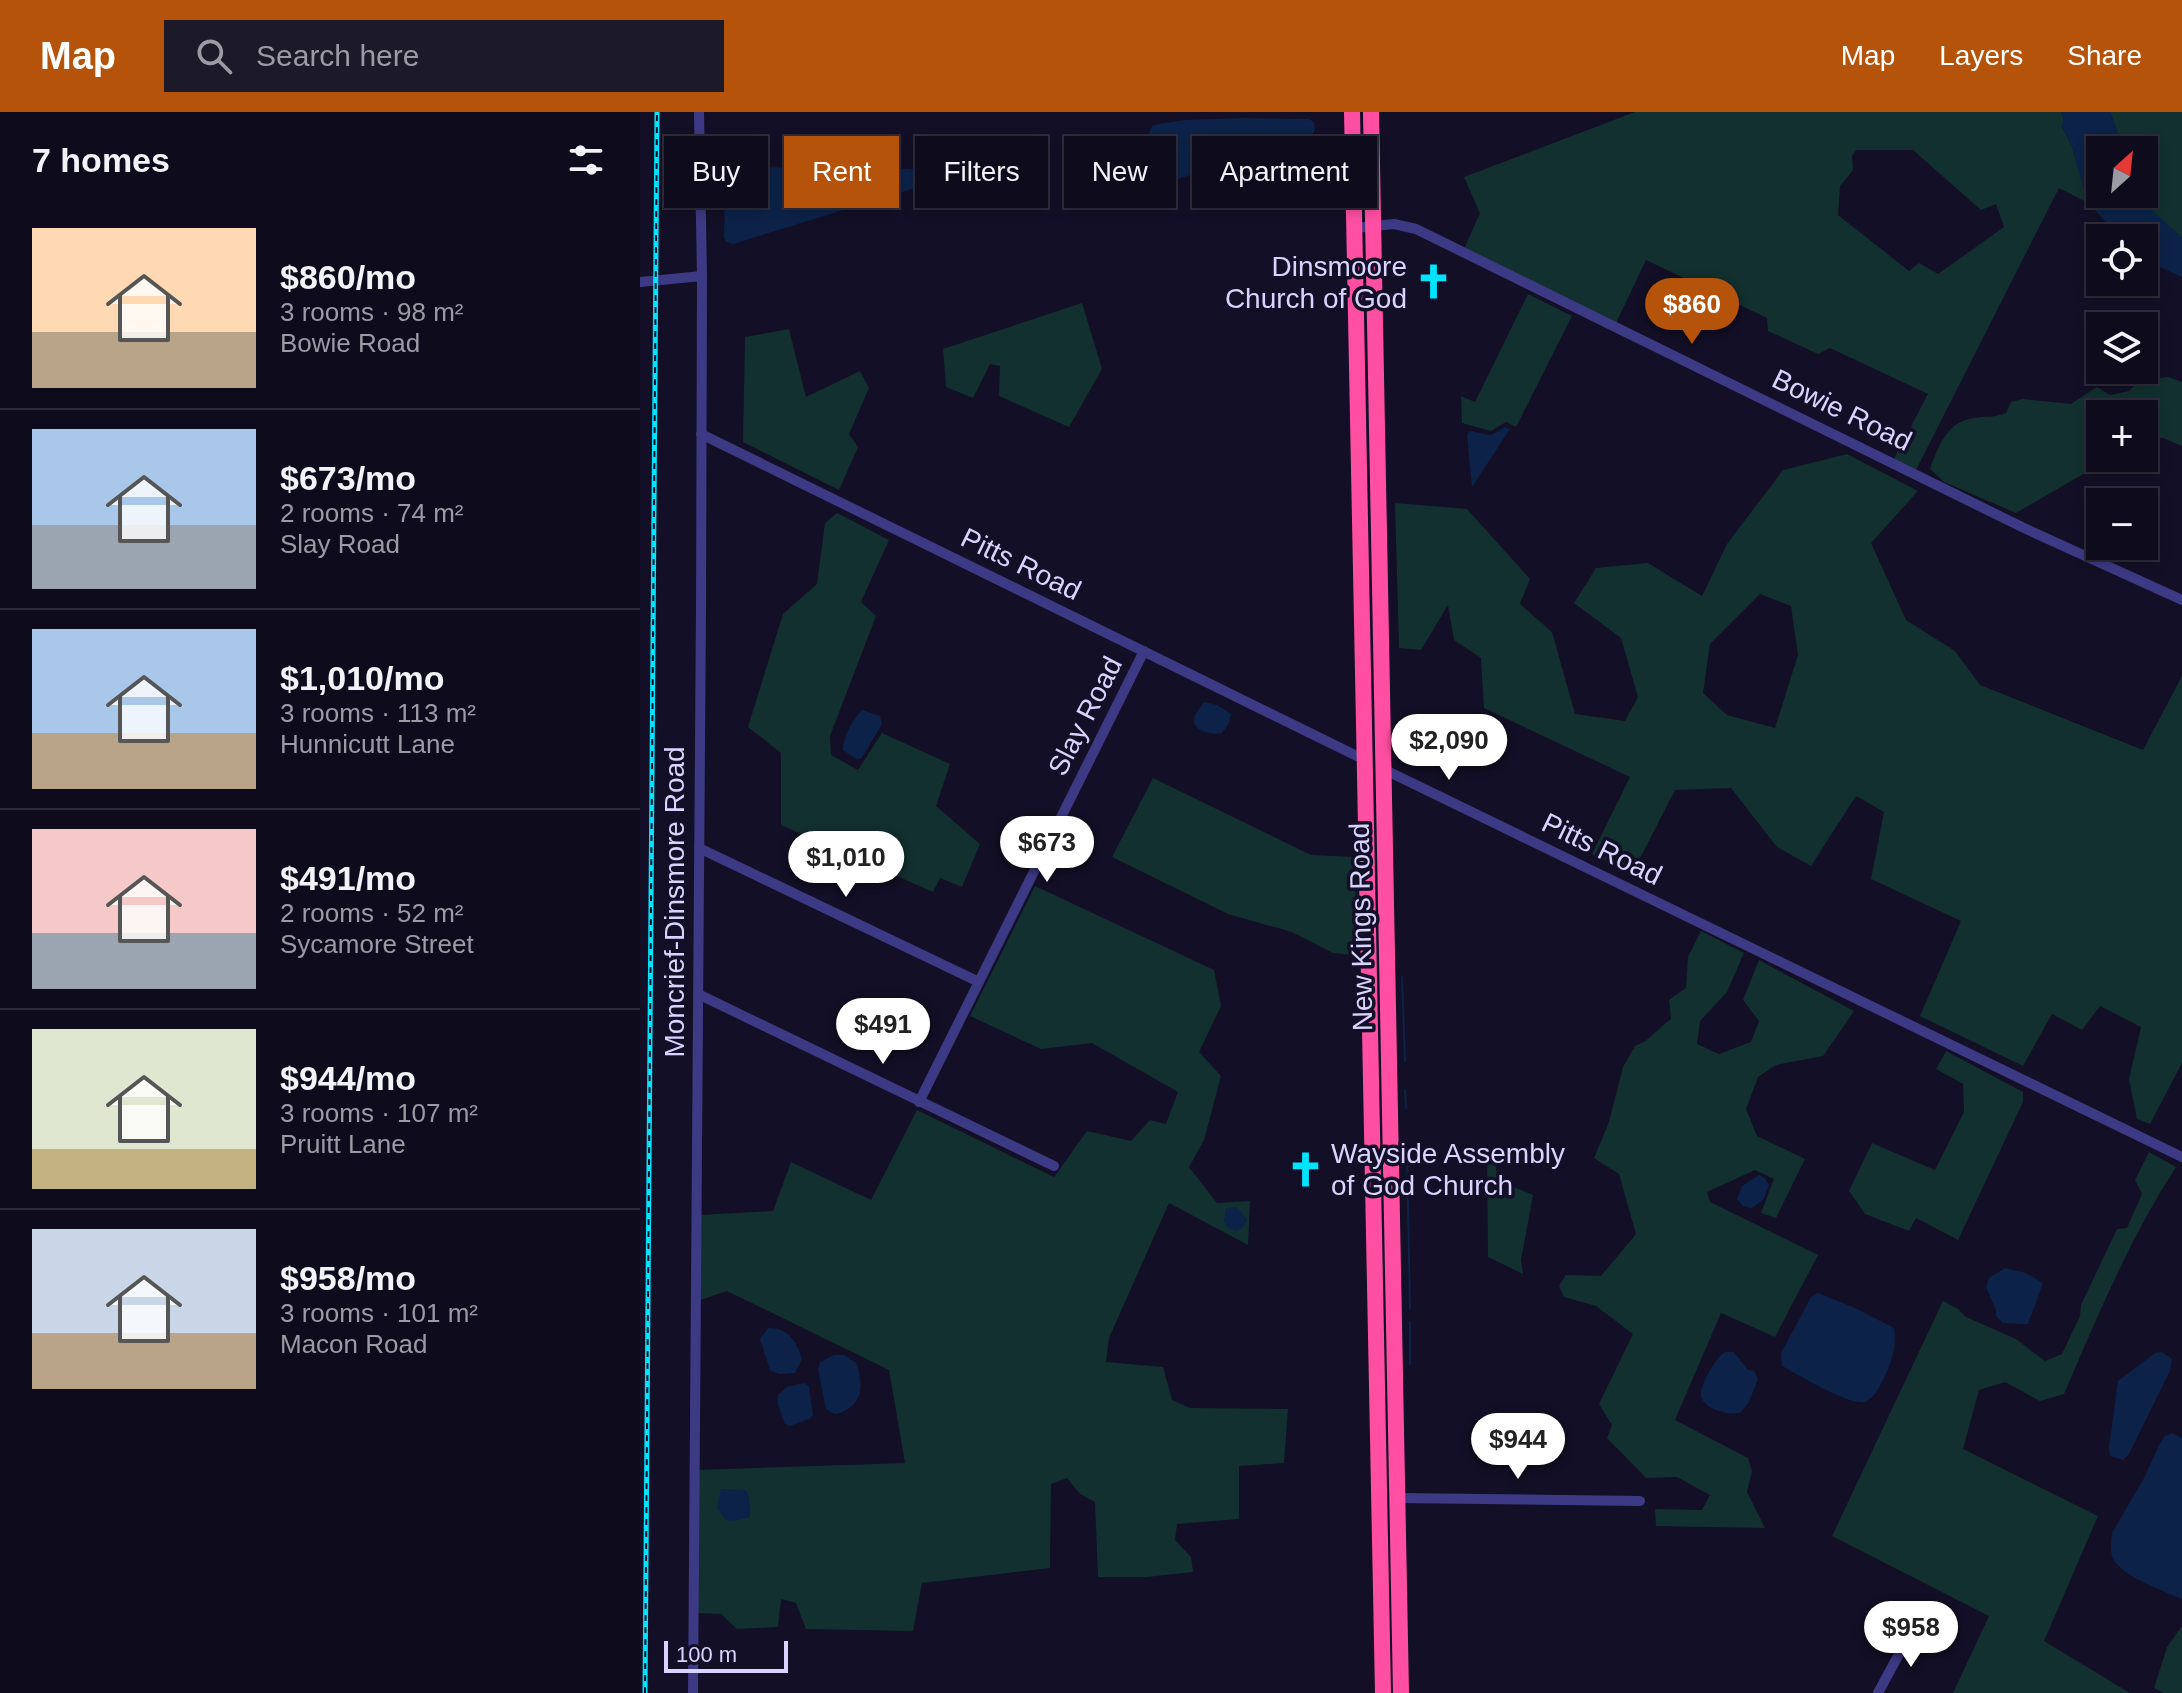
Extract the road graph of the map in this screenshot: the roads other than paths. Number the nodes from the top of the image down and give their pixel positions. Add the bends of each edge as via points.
1 (699, 112) edge
2 (1352, 112) edge
3 (1371, 112) edge
4 (1353, 136) edge
5 (1372, 136) edge
6 (1354, 208) edge
7 (1373, 208) edge
8 (1373, 226) junction
9 (1355, 228) junction
10 (702, 276) junction
11 (640, 282) edge
12 (701, 434) junction
13 (1378, 491) junction
14 (1360, 492) junction
15 (2182, 600) edge
16 (1144, 651) junction
17 (1365, 760) junction
18 (1384, 769) junction
19 (699, 848) junction
20 (979, 982) junction
21 (698, 994) junction
22 (1390, 1083) junction
23 (1371, 1084) junction
24 (919, 1102) junction
25 (2182, 1157) edge
26 (1054, 1166) dead end
27 (1396, 1402) junction
28 (1377, 1403) junction
29 (1397, 1498) junction
30 (1640, 1501) dead end
31 (1909, 1629) dead end
32 (693, 1693) edge
33 (1383, 1693) edge
34 (1401, 1693) edge
35 (1878, 1693) edge

1 - 10 street, Moncrief-Dinsmore Road
2 - 4 highway, New Kings Road
3 - 5 highway, New Kings Road
6 - 9 highway, New Kings Road
7 - 8 highway, New Kings Road
8 - 9 street, Bowie Road
8 - 13 highway, New Kings Road
8 - 15 street, Bowie Road via 1416,229
9 - 14 highway, New Kings Road
10 - 11 street
10 - 12 street, Moncrief-Dinsmore Road
12 - 16 street, Pitts Road
12 - 19 street, Moncrief-Dinsmore Road
13 - 14 street
13 - 18 highway, New Kings Road
14 - 17 highway, New Kings Road
16 - 17 street, Pitts Road
16 - 20 street, Slay Road
17 - 18 street, Pitts Road
17 - 23 highway, New Kings Road
18 - 22 highway, New Kings Road
18 - 25 street, Pitts Road
19 - 20 street
19 - 21 street, Moncrief-Dinsmore Road
20 - 24 street, Slay Road
21 - 24 street
21 - 32 street, Moncrief-Dinsmore Road
22 - 23 street
22 - 27 highway, New Kings Road
23 - 28 highway, New Kings Road
24 - 26 street
27 - 28 street
27 - 29 highway, New Kings Road
28 - 33 highway, New Kings Road
29 - 30 street
29 - 34 highway, New Kings Road
31 - 35 street

